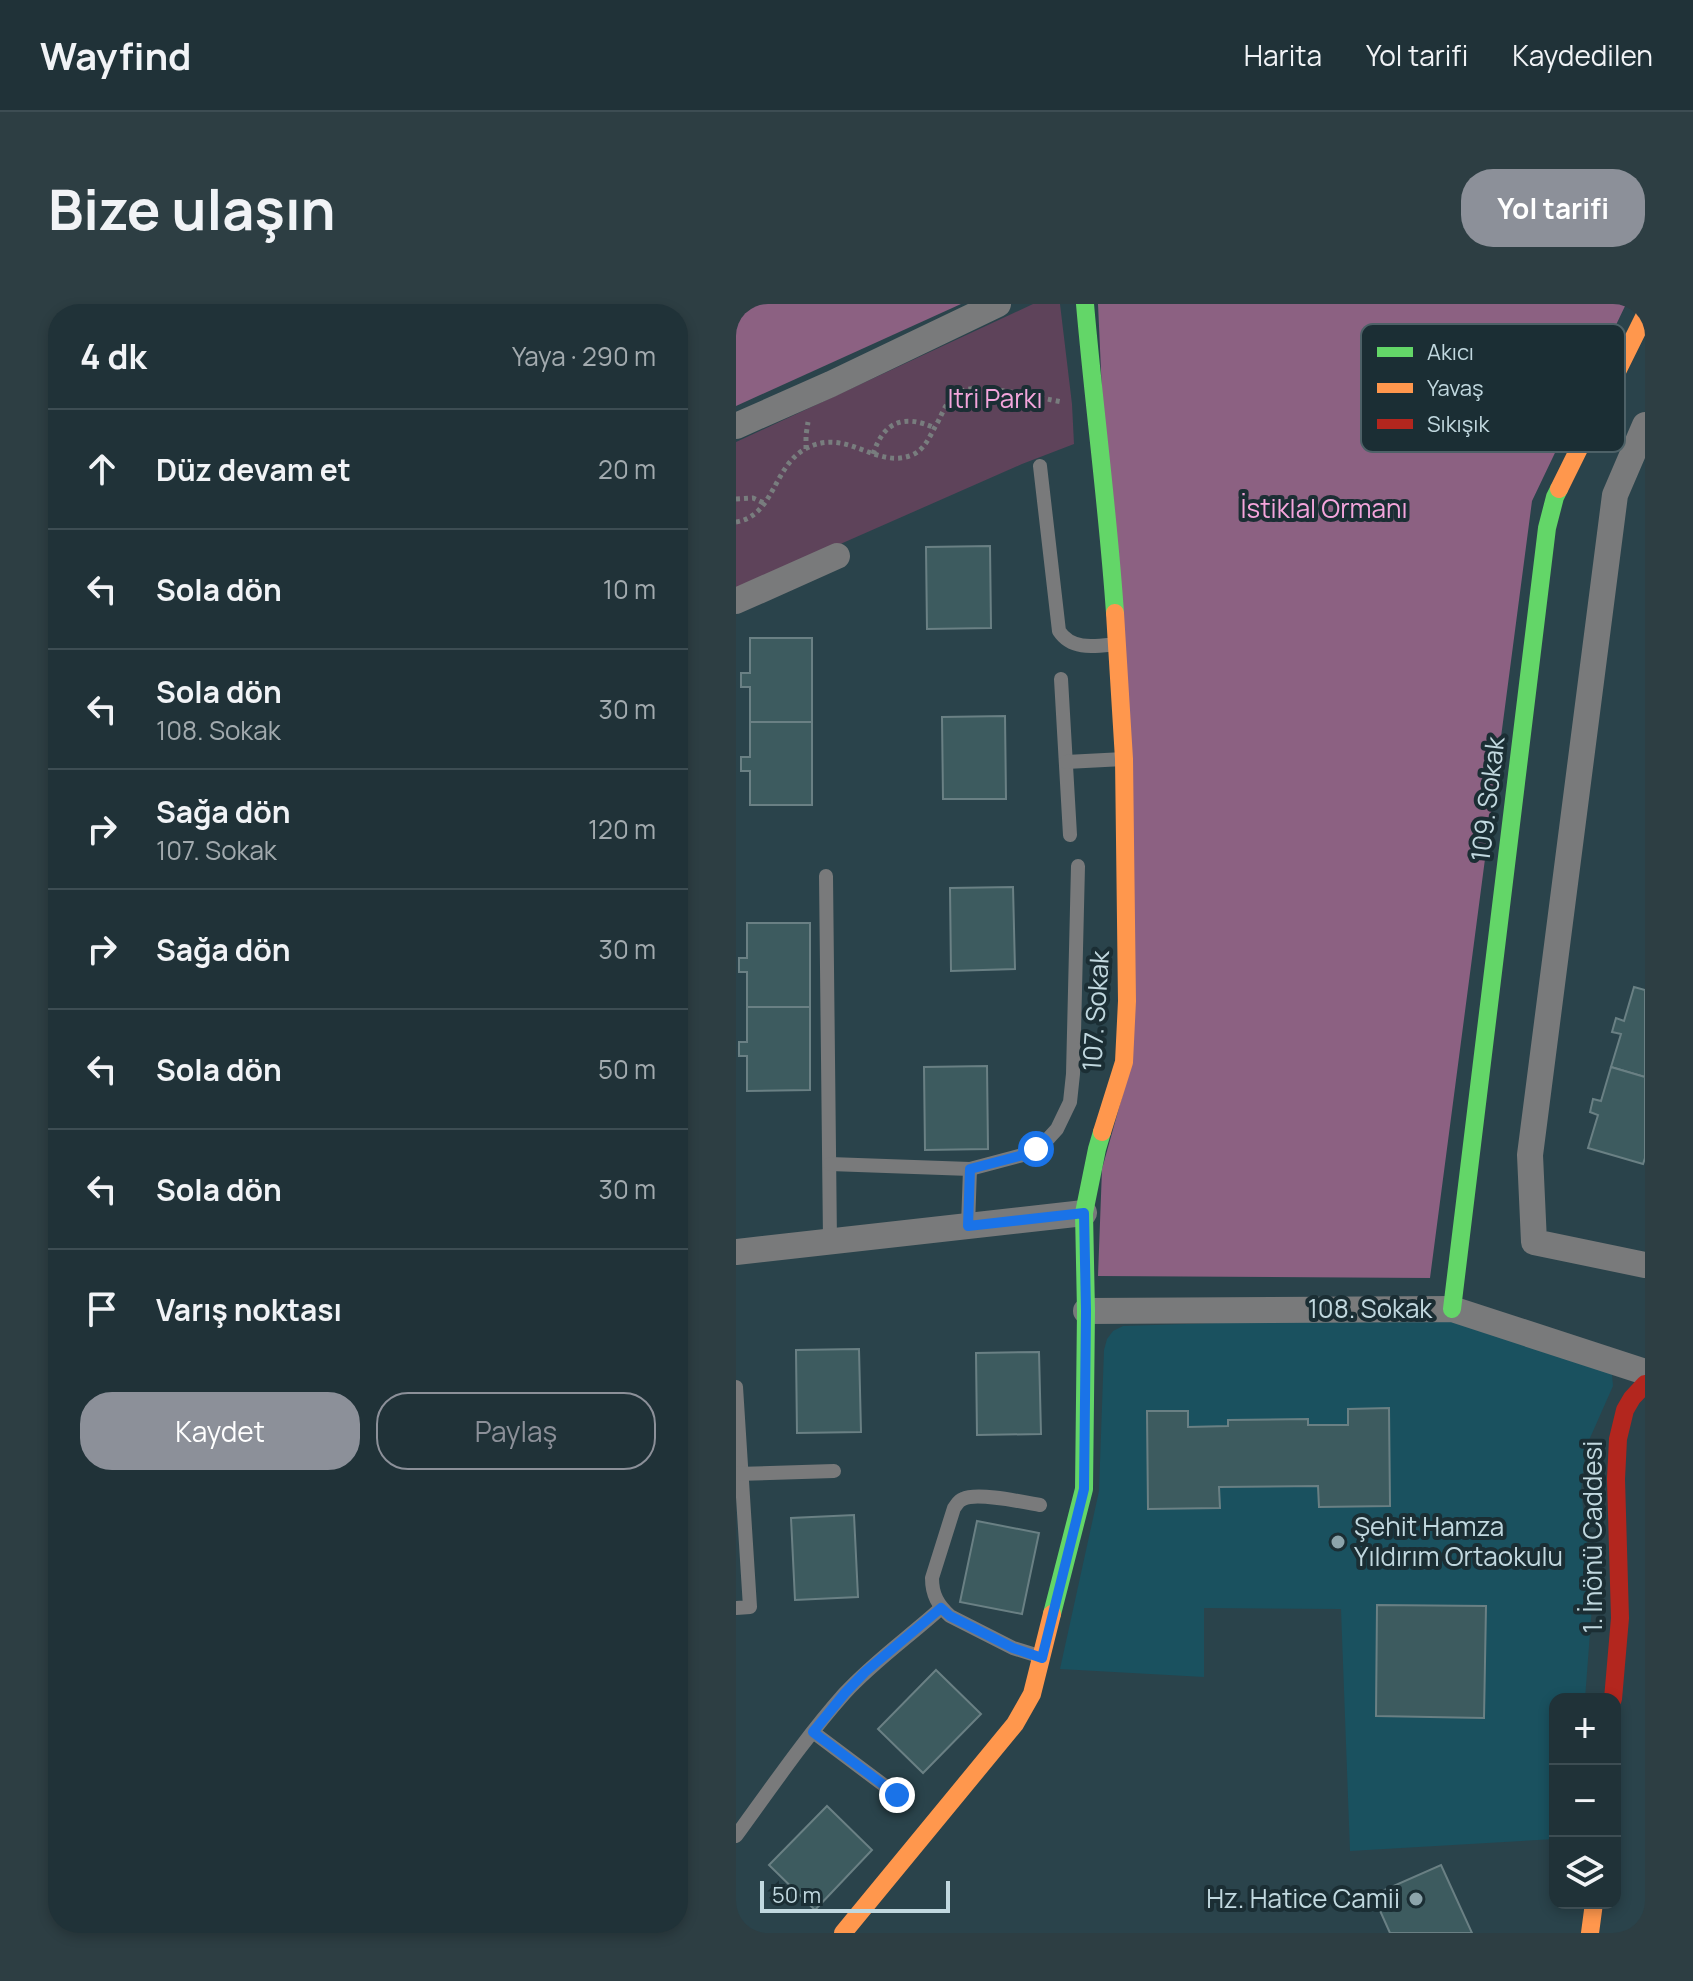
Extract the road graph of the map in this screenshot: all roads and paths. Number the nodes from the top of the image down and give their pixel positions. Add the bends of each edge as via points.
1 (998, 304) edge
2 (1085, 304) edge
3 (1643, 324) edge
4 (1625, 359) edge
5 (1094, 405) junction
6 (1645, 425) edge
7 (736, 426) edge
8 (935, 428) junction
9 (1578, 452) edge
10 (873, 454) junction
11 (1040, 466) dead end
12 (736, 499) edge
13 (766, 504) junction
14 (736, 522) edge
15 (837, 556) dead end
16 (736, 601) edge
17 (1117, 644) junction
18 (1061, 679) dead end
19 (1124, 759) junction
20 (1066, 762) junction
21 (1070, 835) dead end
22 (1078, 866) dead end
23 (826, 876) dead end
24 (830, 1164) junction
25 (970, 1169) junction
26 (1084, 1213) junction
27 (968, 1226) junction
28 (830, 1241) junction
29 (736, 1252) edge
30 (1645, 1265) edge
31 (1452, 1309) junction
32 (1086, 1311) junction
33 (1645, 1372) edge
34 (1645, 1384) edge
35 (736, 1387) edge
36 (834, 1471) dead end
37 (739, 1473) edge
38 (740, 1500) edge
39 (1040, 1505) dead end
40 (736, 1608) edge
41 (941, 1608) junction
42 (1042, 1658) junction
43 (1614, 1693) edge
44 (813, 1732) junction
45 (897, 1795) dead end
46 (736, 1836) edge
47 (1593, 1909) edge
48 (843, 1933) edge
49 (1590, 1933) edge

1 - 7 street
2 - 5 street, 107. Sokak
3 - 4 street, 109. Sokak
5 - 8 path via 982,388 963,390 950,400
5 - 17 street, 107. Sokak
6 - 30 street via 1615,495 1530,1155 1534,1242
8 - 10 path via 926,445 912,455
8 - 10 path via 901,421 886,429
9 - 31 street, 109. Sokak via 1555,497 1547,528
10 - 13 path via 841,442 806,449 782,472
11 - 17 lane via 1059,631 1075,644
12 - 13 path
13 - 14 path via 755,516
15 - 16 street
17 - 19 street, 107. Sokak
18 - 20 lane
19 - 20 lane
19 - 26 street, 107. Sokak via 1124,1062
20 - 21 lane
22 - 25 lane via 1070,1102 1057,1129 1036,1149
23 - 24 lane
24 - 25 lane
24 - 28 lane
25 - 27 lane
26 - 27 street
26 - 32 street, 107. Sokak
27 - 28 street
28 - 29 street
31 - 32 street, 108. Sokak
31 - 33 street, 108. Sokak
32 - 42 street, 107. Sokak via 1084,1489
34 - 43 street, 1. İnönü Caddesi via 1625,1410 1618,1439 1620,1618
35 - 37 lane
36 - 37 lane
37 - 38 lane
38 - 40 lane via 750,1607
39 - 41 lane via 982,1497 959,1501 932,1578
41 - 42 lane
41 - 44 lane via 865,1672
42 - 48 street, 107. Sokak via 1032,1694 1015,1724
44 - 45 lane
44 - 46 lane
47 - 49 street

